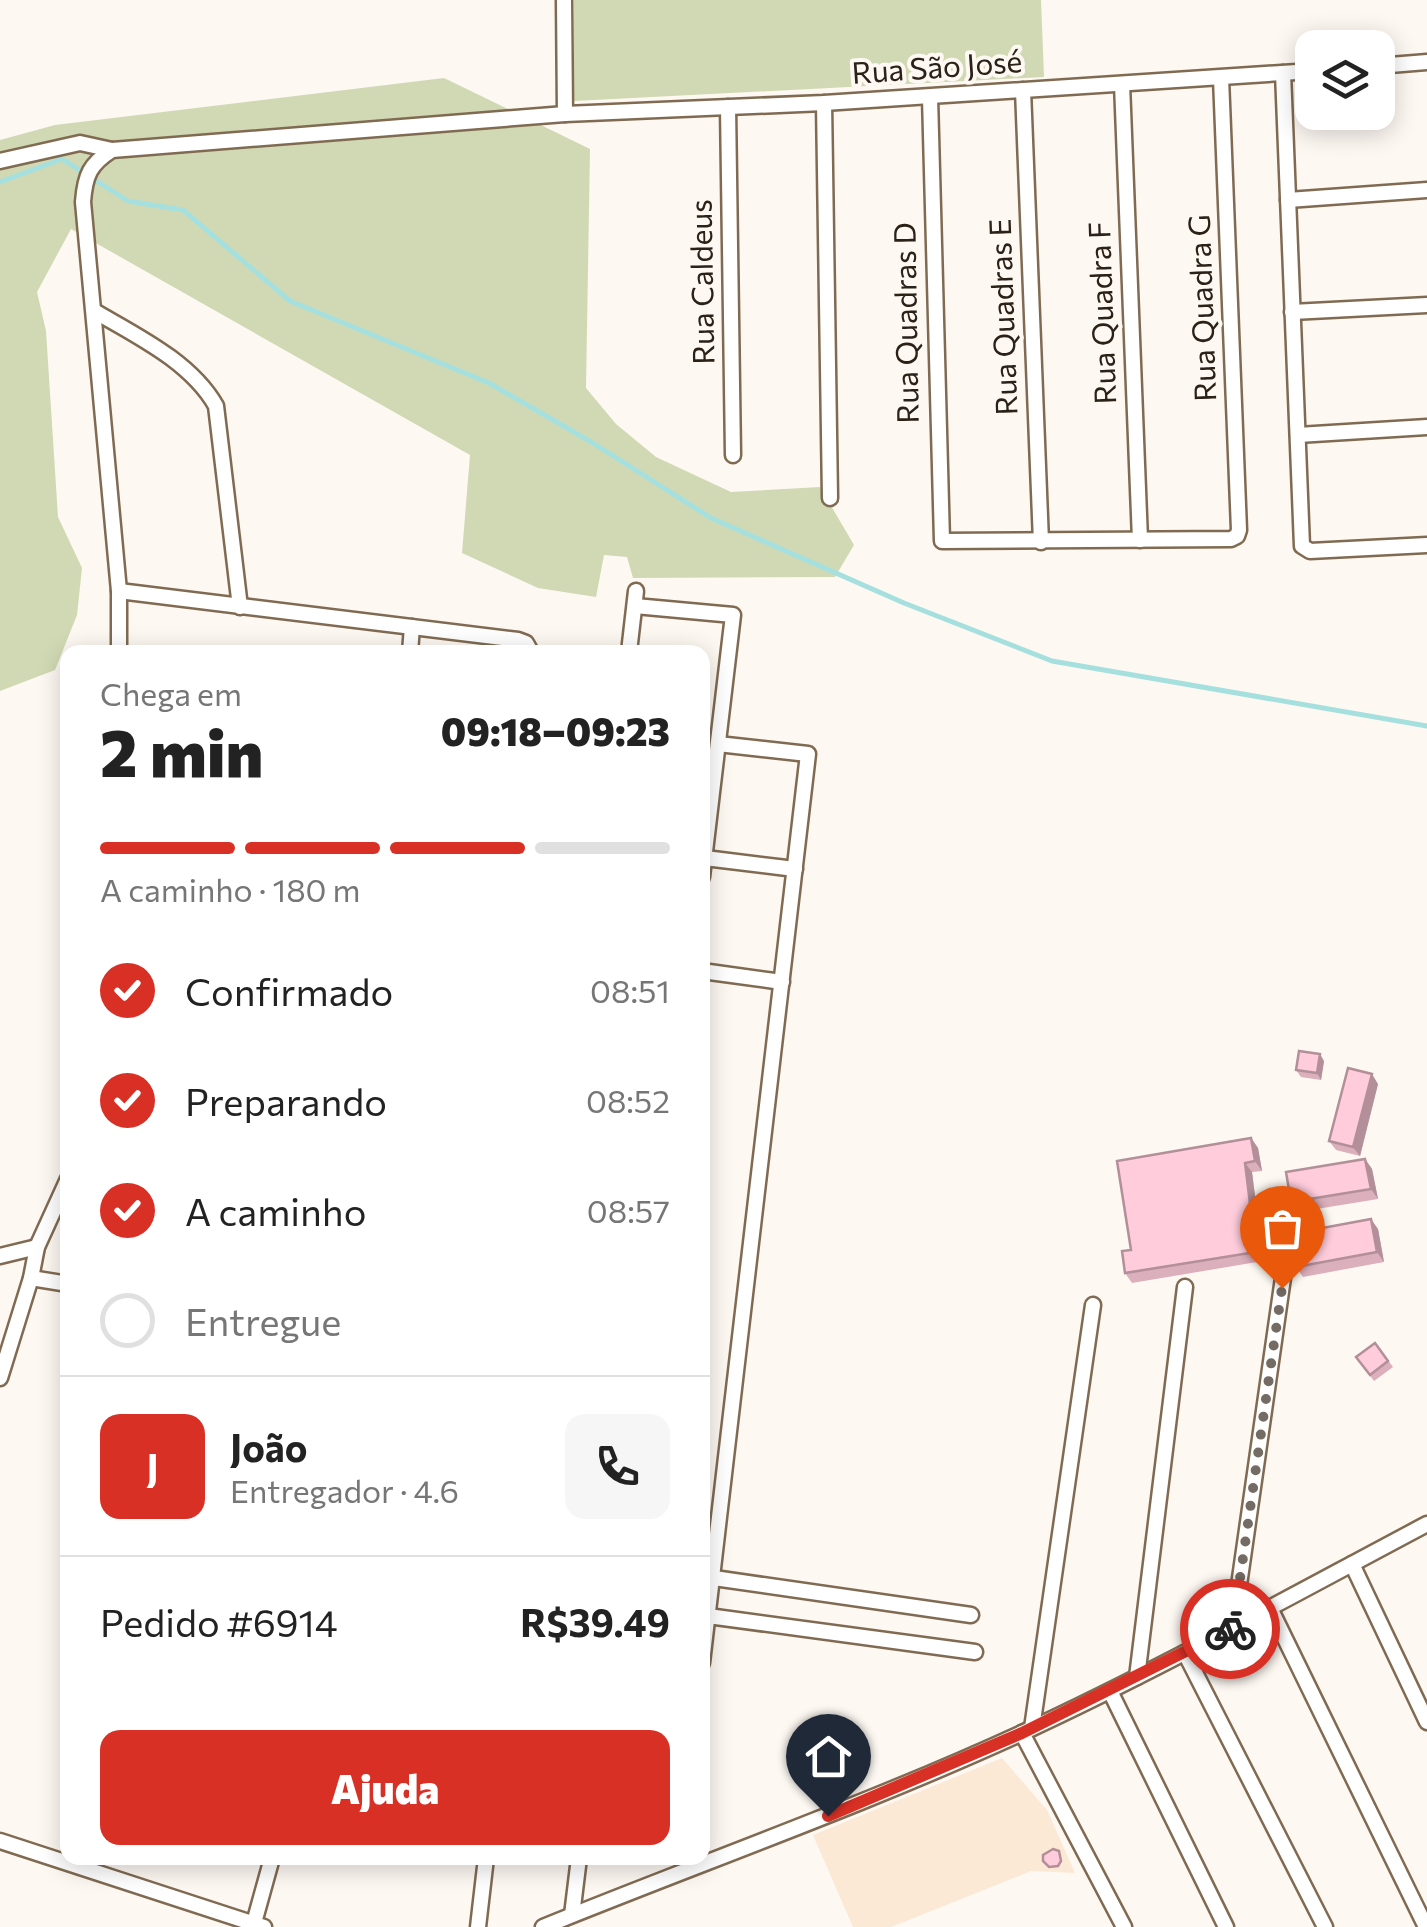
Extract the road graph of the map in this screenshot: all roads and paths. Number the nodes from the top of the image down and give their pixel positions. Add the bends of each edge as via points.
1 (564, 0) edge
2 (1427, 62) edge
3 (1395, 65) edge
4 (1295, 72) edge
5 (1283, 73) junction
6 (1221, 78) junction
7 (1122, 84) junction
8 (1023, 90) junction
9 (930, 97) junction
10 (824, 103) junction
11 (728, 107) junction
12 (565, 114) junction
13 (112, 150) junction
14 (0, 161) edge
15 (1427, 190) edge
16 (1288, 200) junction
17 (1427, 305) edge
18 (94, 311) junction
19 (1292, 312) junction
20 (1427, 427) edge
21 (1298, 435) junction
22 (733, 455) dead end
23 (830, 498) dead end
24 (1140, 540) junction
25 (1041, 542) junction
26 (1427, 545) edge
27 (119, 591) junction
28 (240, 608) junction
29 (412, 627) junction
30 (119, 645) edge
31 (411, 645) edge
32 (527, 645) edge
33 (630, 645) edge
34 (718, 744) junction
35 (710, 814) edge
36 (710, 859) edge
37 (795, 869) junction
38 (710, 972) edge
39 (782, 982) junction
40 (60, 1196) edge
41 (36, 1247) junction
42 (1287, 1250) edge
43 (0, 1256) edge
44 (31, 1278) junction
45 (60, 1283) edge
46 (1185, 1287) dead end
47 (1094, 1305) dead end
48 (0, 1378) edge
49 (1427, 1524) edge
50 (1352, 1564) junction
51 (714, 1578) junction
52 (710, 1603) edge
53 (1270, 1608) junction
54 (971, 1615) dead end
55 (710, 1616) edge
56 (1233, 1627) junction
57 (974, 1652) dead end
58 (1184, 1653) junction
59 (1137, 1677) junction
60 (1110, 1691) junction
61 (1427, 1722) edge
62 (1027, 1731) junction
63 (0, 1841) edge
64 (60, 1860) edge
65 (710, 1864) edge
66 (74, 1865) edge
67 (271, 1865) edge
68 (485, 1865) edge
69 (579, 1865) edge
70 (679, 1865) edge
71 (706, 1865) edge
72 (678, 1876) junction
73 (572, 1915) junction
74 (259, 1925) edge
75 (478, 1927) edge
76 (543, 1927) edge
77 (1124, 1927) edge
78 (1226, 1927) edge
79 (1325, 1927) edge
80 (1426, 1927) edge

1 - 12 street
2 - 3 street
4 - 5 street, Rua São José
5 - 6 street, Rua São José
5 - 16 street
6 - 7 street, Rua São José
6 - 24 street, Rua Quadra G via 1237,536
7 - 8 street, Rua São José
7 - 24 street, Rua Quadra F
8 - 9 street, Rua São José
8 - 25 street, Rua Quadras E
9 - 10 street, Rua São José
9 - 25 street, Rua Quadras D via 939,536 947,542
10 - 11 street, Rua São José
10 - 23 street
11 - 12 street, Rua São José
11 - 22 street, Rua Caldeus
12 - 13 street, Rua São José
13 - 14 street, Rua São José via 80,143
13 - 18 street via 88,172 83,202
15 - 16 street
16 - 19 street
17 - 19 street
18 - 27 street
18 - 28 street via 193,376 216,406
19 - 21 street
20 - 21 street
21 - 26 street via 1305,551
24 - 25 street
27 - 28 street
27 - 30 street
28 - 29 street
29 - 31 street
29 - 32 street
33 - 34 street via 635,598 733,615
34 - 35 street
34 - 37 street via 808,754
36 - 37 street
37 - 39 street
38 - 39 street
39 - 51 street
40 - 41 street
41 - 43 street
41 - 44 street
42 - 56 street
44 - 45 street
44 - 48 street
46 - 59 street
47 - 62 street
49 - 50 street
50 - 53 street
50 - 61 street
51 - 52 street
51 - 54 street
53 - 56 street
53 - 80 street
55 - 57 street
56 - 58 street
58 - 59 street
58 - 79 street
59 - 60 street
60 - 62 street
60 - 78 street
62 - 65 street
62 - 77 street
63 - 64 street
66 - 74 street
67 - 74 street
68 - 75 street
69 - 73 street
70 - 72 street
71 - 72 street
72 - 73 street
73 - 76 street

